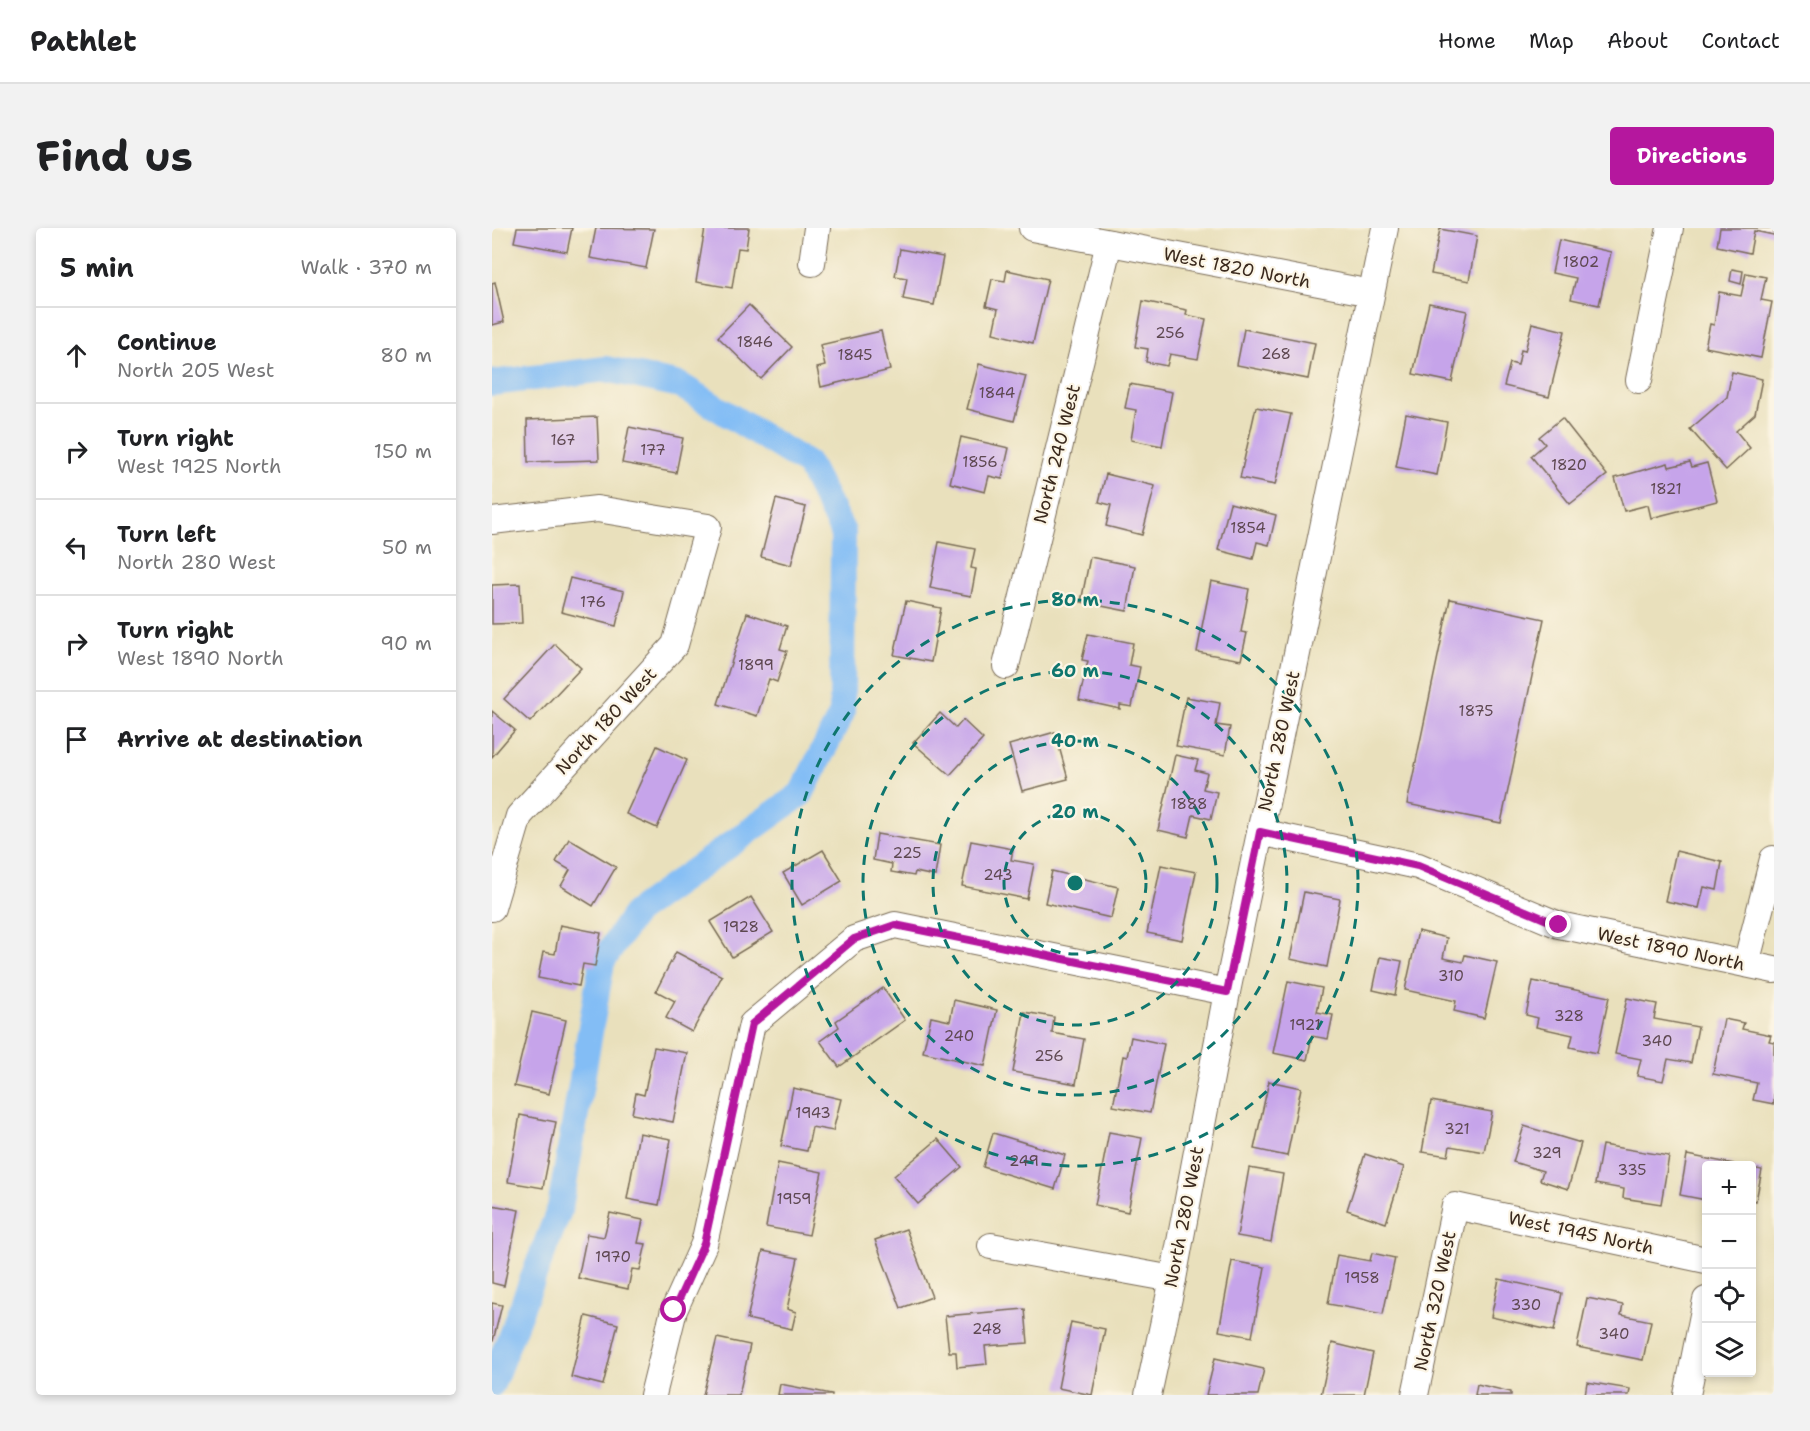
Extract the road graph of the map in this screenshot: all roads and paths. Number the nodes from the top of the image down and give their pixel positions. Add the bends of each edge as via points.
1 (817, 228) edge
2 (1032, 228) edge
3 (1385, 228) edge
4 (1670, 228) edge
5 (1109, 243) junction
6 (812, 263) dead end
7 (1371, 293) junction
8 (1640, 380) dead end
9 (492, 521) edge
10 (1006, 666) dead end
11 (1260, 832) junction
12 (1773, 859) edge
13 (492, 908) edge
14 (1746, 964) junction
15 (1774, 970) edge
16 (1227, 992) junction
17 (1455, 1206) joint
18 (991, 1246) dead end
19 (1702, 1259) edge
20 (1173, 1279) junction
21 (1702, 1323) edge
22 (653, 1395) edge
23 (1148, 1395) edge
24 (1415, 1395) edge
25 (1687, 1395) edge

1 - 6 street
2 - 5 street, West 1820 North
3 - 7 street, North 280 West
4 - 8 street
5 - 7 street, West 1820 North
5 - 10 street, North 240 West
7 - 11 street, North 280 West
9 - 13 street, North 180 West via 597,509 708,527 675,645 519,816
11 - 14 street, West 1890 North via 1418,866 1559,925
11 - 16 street, North 280 West
12 - 14 street
14 - 15 street, West 1890 North
16 - 20 street, North 280 West
16 - 22 street via 895,925 854,939 752,1024 704,1244 674,1310
17 - 19 street, West 1945 North
17 - 24 street, North 320 West
18 - 20 street
20 - 23 street, North 280 West
21 - 25 street

